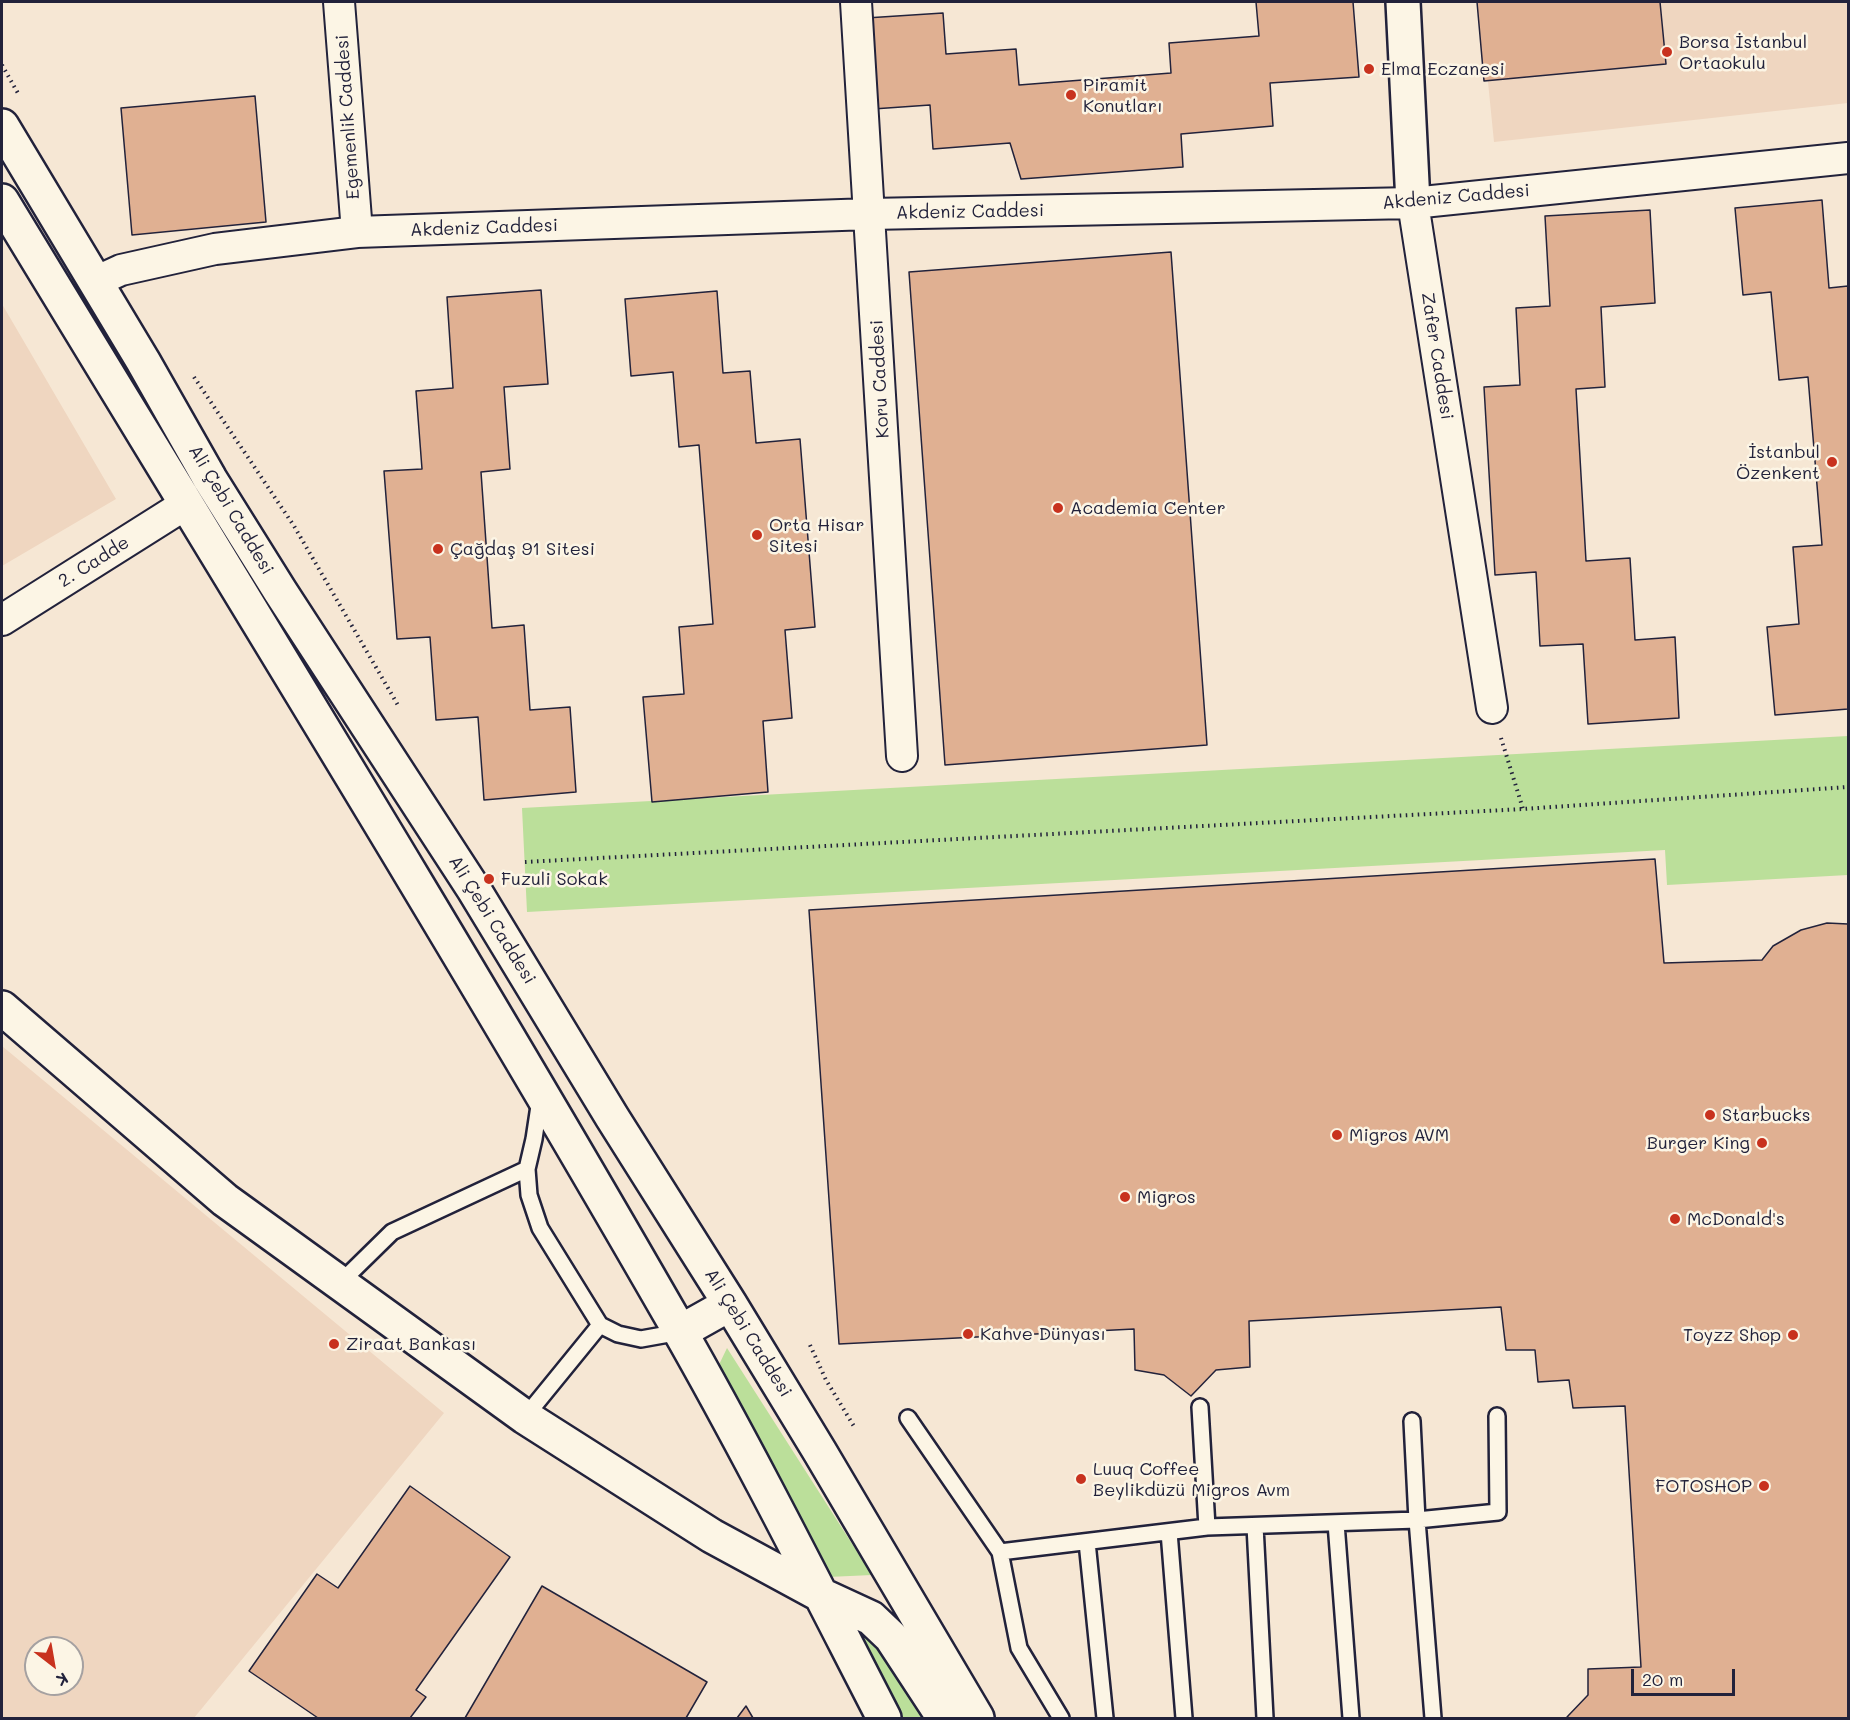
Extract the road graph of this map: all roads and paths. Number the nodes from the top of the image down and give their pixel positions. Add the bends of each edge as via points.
1 (339, 2) edge
2 (856, 2) edge
3 (1403, 2) edge
4 (2, 65) edge
5 (13, 115) edge
6 (1848, 158) edge
7 (2, 201) edge
8 (1413, 203) junction
9 (870, 214) junction
10 (357, 232) junction
11 (95, 282) junction
12 (193, 375) dead end
13 (186, 504) junction
14 (2, 620) edge
15 (1492, 708) joint
16 (401, 710) dead end
17 (902, 756) dead end
18 (1848, 787) edge
19 (1522, 809) junction
20 (525, 862) dead end
21 (2, 1008) edge
22 (537, 1088) junction
23 (526, 1169) junction
24 (340, 1283) junction
25 (730, 1304) junction
26 (600, 1325) junction
27 (680, 1332) junction
28 (810, 1345) dead end
29 (1200, 1407) dead end
30 (1497, 1416) dead end
31 (525, 1417) junction
32 (908, 1418) dead end
33 (1412, 1421) dead end
34 (855, 1428) dead end
35 (1417, 1520) junction
36 (1336, 1523) junction
37 (1255, 1526) junction
38 (1207, 1527) junction
39 (1169, 1532) junction
40 (1087, 1542) junction
41 (999, 1552) junction
42 (819, 1594) junction
43 (884, 1719) edge
44 (944, 1719) edge
45 (977, 1719) edge
46 (1061, 1719) edge
47 (1105, 1719) edge
48 (1184, 1719) edge
49 (1265, 1719) edge
50 (1351, 1719) edge
51 (1434, 1719) edge

1 - 10 street, Egemenlik Caddesi
2 - 9 street, Koru Caddesi
3 - 8 main road, Zafer Caddesi
4 - 5 path
5 - 11 main road, Ali Çebi Caddesi
6 - 8 street, Akdeniz Caddesi
7 - 13 main road, Ali Çebi Caddesi
8 - 9 street, Akdeniz Caddesi
8 - 15 street, Zafer Caddesi
9 - 10 street, Akdeniz Caddesi
9 - 17 street, Koru Caddesi
10 - 11 street, Akdeniz Caddesi via 215,249 121,270
11 - 25 main road, Ali Çebi Caddesi via 210,479 473,888
12 - 16 path via 294,526
13 - 14 street, 2. Cadde
13 - 22 main road, Ali Çebi Caddesi
15 - 19 path
18 - 19 path
19 - 20 path
21 - 24 main road via 225,1200
22 - 23 lane via 539,1106
22 - 27 main road, Ali Çebi Caddesi
23 - 24 lane via 392,1232
23 - 26 lane via 529,1195 540,1228
24 - 31 main road
25 - 27 main road
25 - 45 main road, Ali Çebi Caddesi
26 - 27 lane via 641,1340
26 - 31 lane
27 - 42 main road, Ali Çebi Caddesi
28 - 34 path
29 - 38 lane
30 - 35 lane via 1498,1512
31 - 42 main road via 712,1536
32 - 41 lane
33 - 35 lane
35 - 36 lane
35 - 51 lane
36 - 37 lane
36 - 50 lane
37 - 38 lane
37 - 49 lane
38 - 39 lane
39 - 40 lane
39 - 48 lane
40 - 41 lane
40 - 47 lane
41 - 46 lane via 1019,1648
42 - 43 main road, Ali Çebi Caddesi
42 - 44 main road via 872,1618 891,1637

